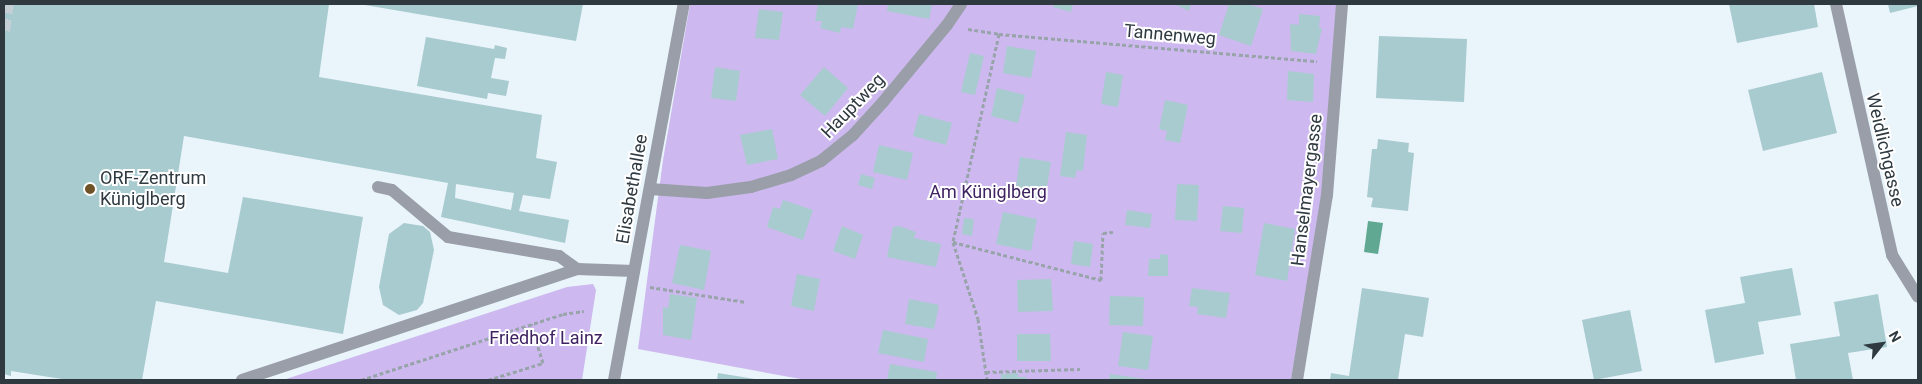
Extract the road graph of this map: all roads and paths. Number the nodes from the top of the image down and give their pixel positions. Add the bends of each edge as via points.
1 (684, 4) edge
2 (960, 4) edge
3 (1342, 4) edge
4 (1836, 4) edge
5 (948, 25) junction
6 (999, 34) junction
7 (1338, 63) junction
8 (378, 187) dead end
9 (650, 189) junction
10 (1113, 232) dead end
11 (953, 242) junction
12 (577, 269) junction
13 (634, 271) junction
14 (632, 285) junction
15 (1918, 297) edge
16 (746, 302) dead end
17 (584, 311) dead end
18 (531, 324) junction
19 (1080, 369) dead end
20 (986, 372) junction
21 (242, 380) edge
22 (361, 380) edge
23 (488, 380) edge
24 (614, 380) edge
25 (987, 380) edge
26 (1297, 380) edge

1 - 9 street, Elisabethallee
2 - 5 street, Hauptweg
3 - 7 street, Hanselmayergasse
4 - 15 street, Weidlichgasse via 1892,255
5 - 6 path, Tannenweg
5 - 9 street, Hauptweg via 853,135 821,161 792,175 751,187 707,193
6 - 7 path, Tannenweg
6 - 11 path
7 - 26 street, Hanselmayergasse via 1327,195
8 - 12 street via 392,190 448,237 559,256
9 - 13 street, Elisabethallee
10 - 11 path via 1103,233 1101,280
11 - 20 path via 978,319
12 - 13 street
12 - 21 street
13 - 14 street, Elisabethallee
14 - 16 path
14 - 24 street, Elisabethallee
17 - 18 path
18 - 22 path
18 - 23 path via 543,363
19 - 20 path
20 - 25 path

